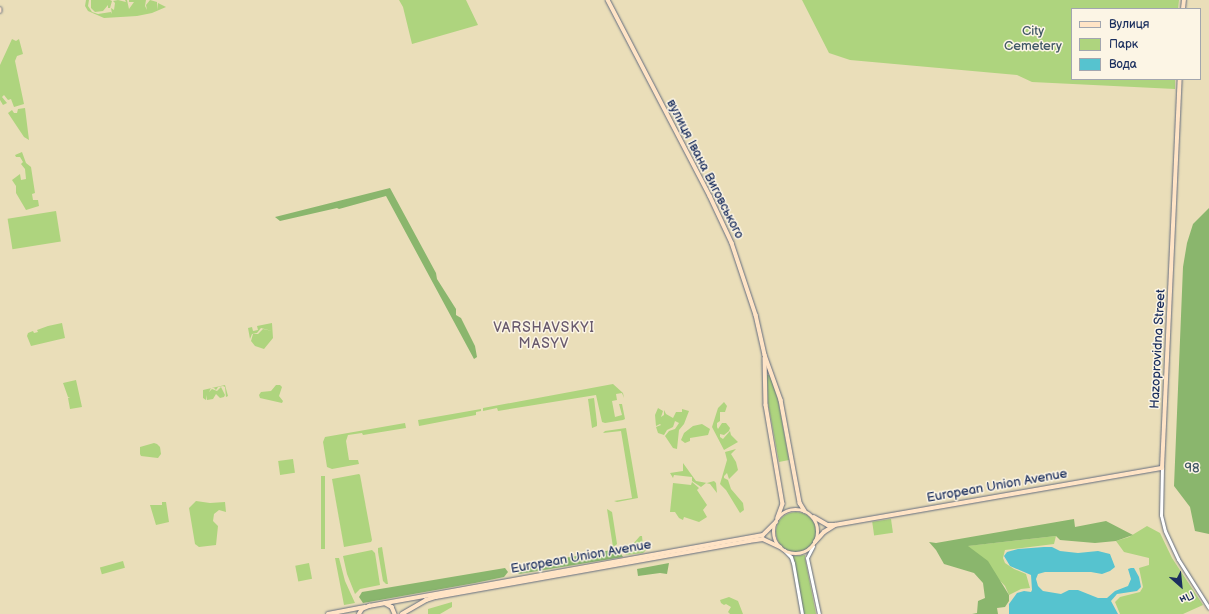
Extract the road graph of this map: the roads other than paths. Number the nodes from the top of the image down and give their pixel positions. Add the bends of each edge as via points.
1 (608, 0) edge
2 (1180, 80) edge
3 (765, 355) junction
4 (1162, 468) junction
5 (805, 511) junction
6 (812, 516) junction
7 (777, 520) junction
8 (835, 525) junction
9 (814, 544) junction
10 (782, 549) junction
11 (384, 603) junction
12 (369, 606) junction
13 (1209, 608) edge
14 (328, 614) edge
15 (359, 614) edge
16 (395, 614) edge
17 (402, 614) edge
18 (802, 614) edge
19 (819, 614) edge

1 - 3 main road, вулиця Івана Виговського via 732,243 756,315
2 - 4 main road, Hazoprovidna Street
3 - 5 main road, вулиця Івана Виговського via 781,400 800,503
3 - 7 main road, вулиця Івана Виговського via 765,397 783,504
4 - 8 main road, European Union Avenue
4 - 13 street, Hazoprovidna Street via 1161,515 1165,531 1179,561
5 - 6 main road
5 - 7 main road via 792,510
6 - 8 main road, European Union Avenue via 828,525
6 - 9 main road via 818,527
7 - 10 main road via 774,535
7 - 11 main road, European Union Avenue via 769,531 754,537
8 - 9 main road, European Union Avenue via 824,532
9 - 10 main road via 801,553 792,554
9 - 19 street via 807,558
10 - 17 main road, European Union Avenue via 763,539 749,541 436,597
10 - 18 street via 791,557 793,563
11 - 12 main road, European Union Avenue
11 - 16 main road via 392,607
12 - 14 main road
12 - 15 main road via 362,609

